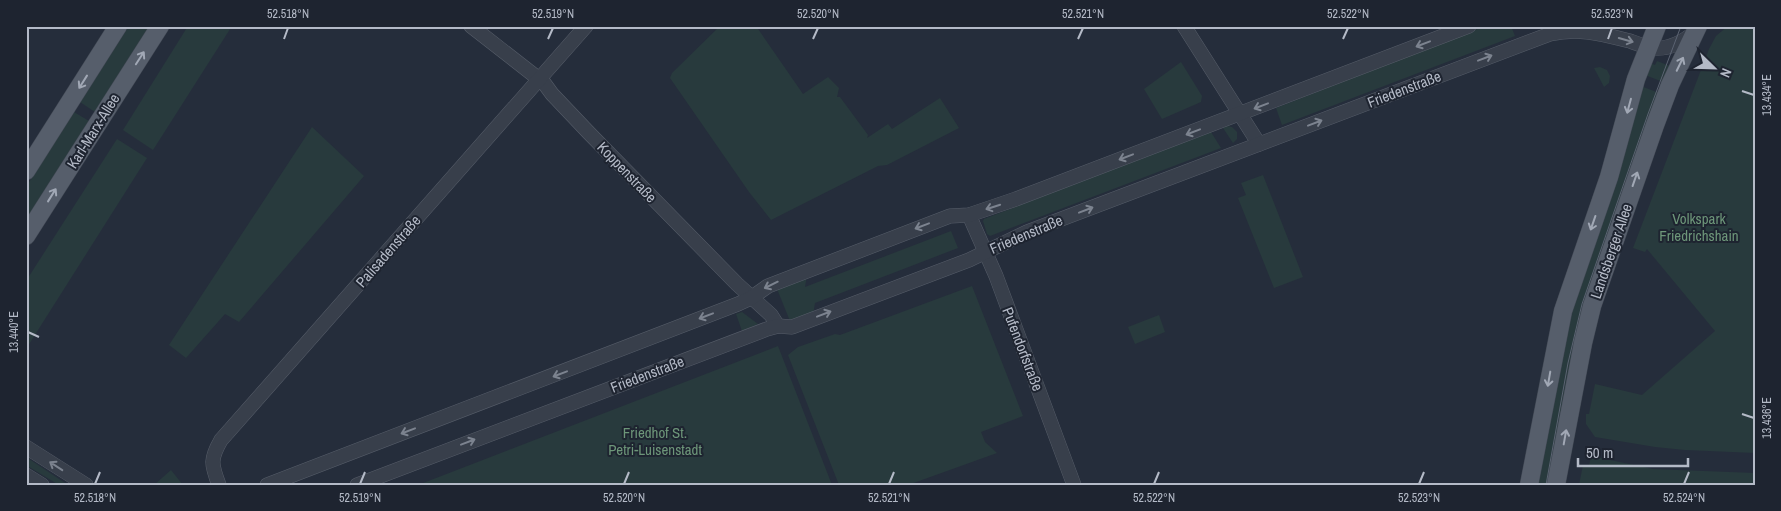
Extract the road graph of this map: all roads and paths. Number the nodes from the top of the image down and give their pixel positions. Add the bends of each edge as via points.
1 (118, 26) edge
2 (160, 26) edge
3 (471, 26) edge
4 (586, 26) edge
5 (1184, 26) edge
6 (1469, 26) edge
7 (1657, 26) edge
8 (1698, 28) edge
9 (1648, 46) junction
10 (539, 79) junction
11 (1240, 114) junction
12 (1259, 144) junction
13 (26, 171) edge
14 (969, 215) junction
15 (26, 236) edge
16 (984, 252) junction
17 (751, 298) junction
18 (778, 326) junction
19 (26, 447) edge
20 (26, 475) edge
21 (42, 485) edge
22 (86, 485) edge
23 (219, 485) edge
24 (267, 485) edge
25 (357, 485) edge
26 (1074, 485) edge
27 (1529, 485) edge
28 (1556, 485) edge

1 -> 13 main road
15 -> 2 main road, Karl-Marx-Allee
3 - 10 street, Koppenstraße
4 - 10 street, Palisadenstraße
5 - 11 street
6 -> 11 street
7 - 9 main road, Landsberger Allee
8 - 9 street, Friedenstraße via 1674,45
28 -> 8 main road, Landsberger Allee via 1592,306 1658,116
12 -> 9 street, Friedenstraße via 1564,30 1605,34
9 -> 27 main road, Landsberger Allee via 1609,177 1563,311
10 - 17 street, Koppenstraße
10 - 23 street, Palisadenstraße via 221,440 212,461
11 - 12 street
11 -> 14 street
16 -> 12 street, Friedenstraße via 1027,232
14 - 16 street, Pufendorfstraße
14 -> 17 street via 941,219 768,286
18 -> 16 street, Friedenstraße via 792,327
16 - 26 street, Pufendorfstraße via 1027,356
17 - 18 street, Koppenstraße via 771,315
17 -> 24 street
25 -> 18 street, Friedenstraße
22 -> 19 street
20 - 21 street

